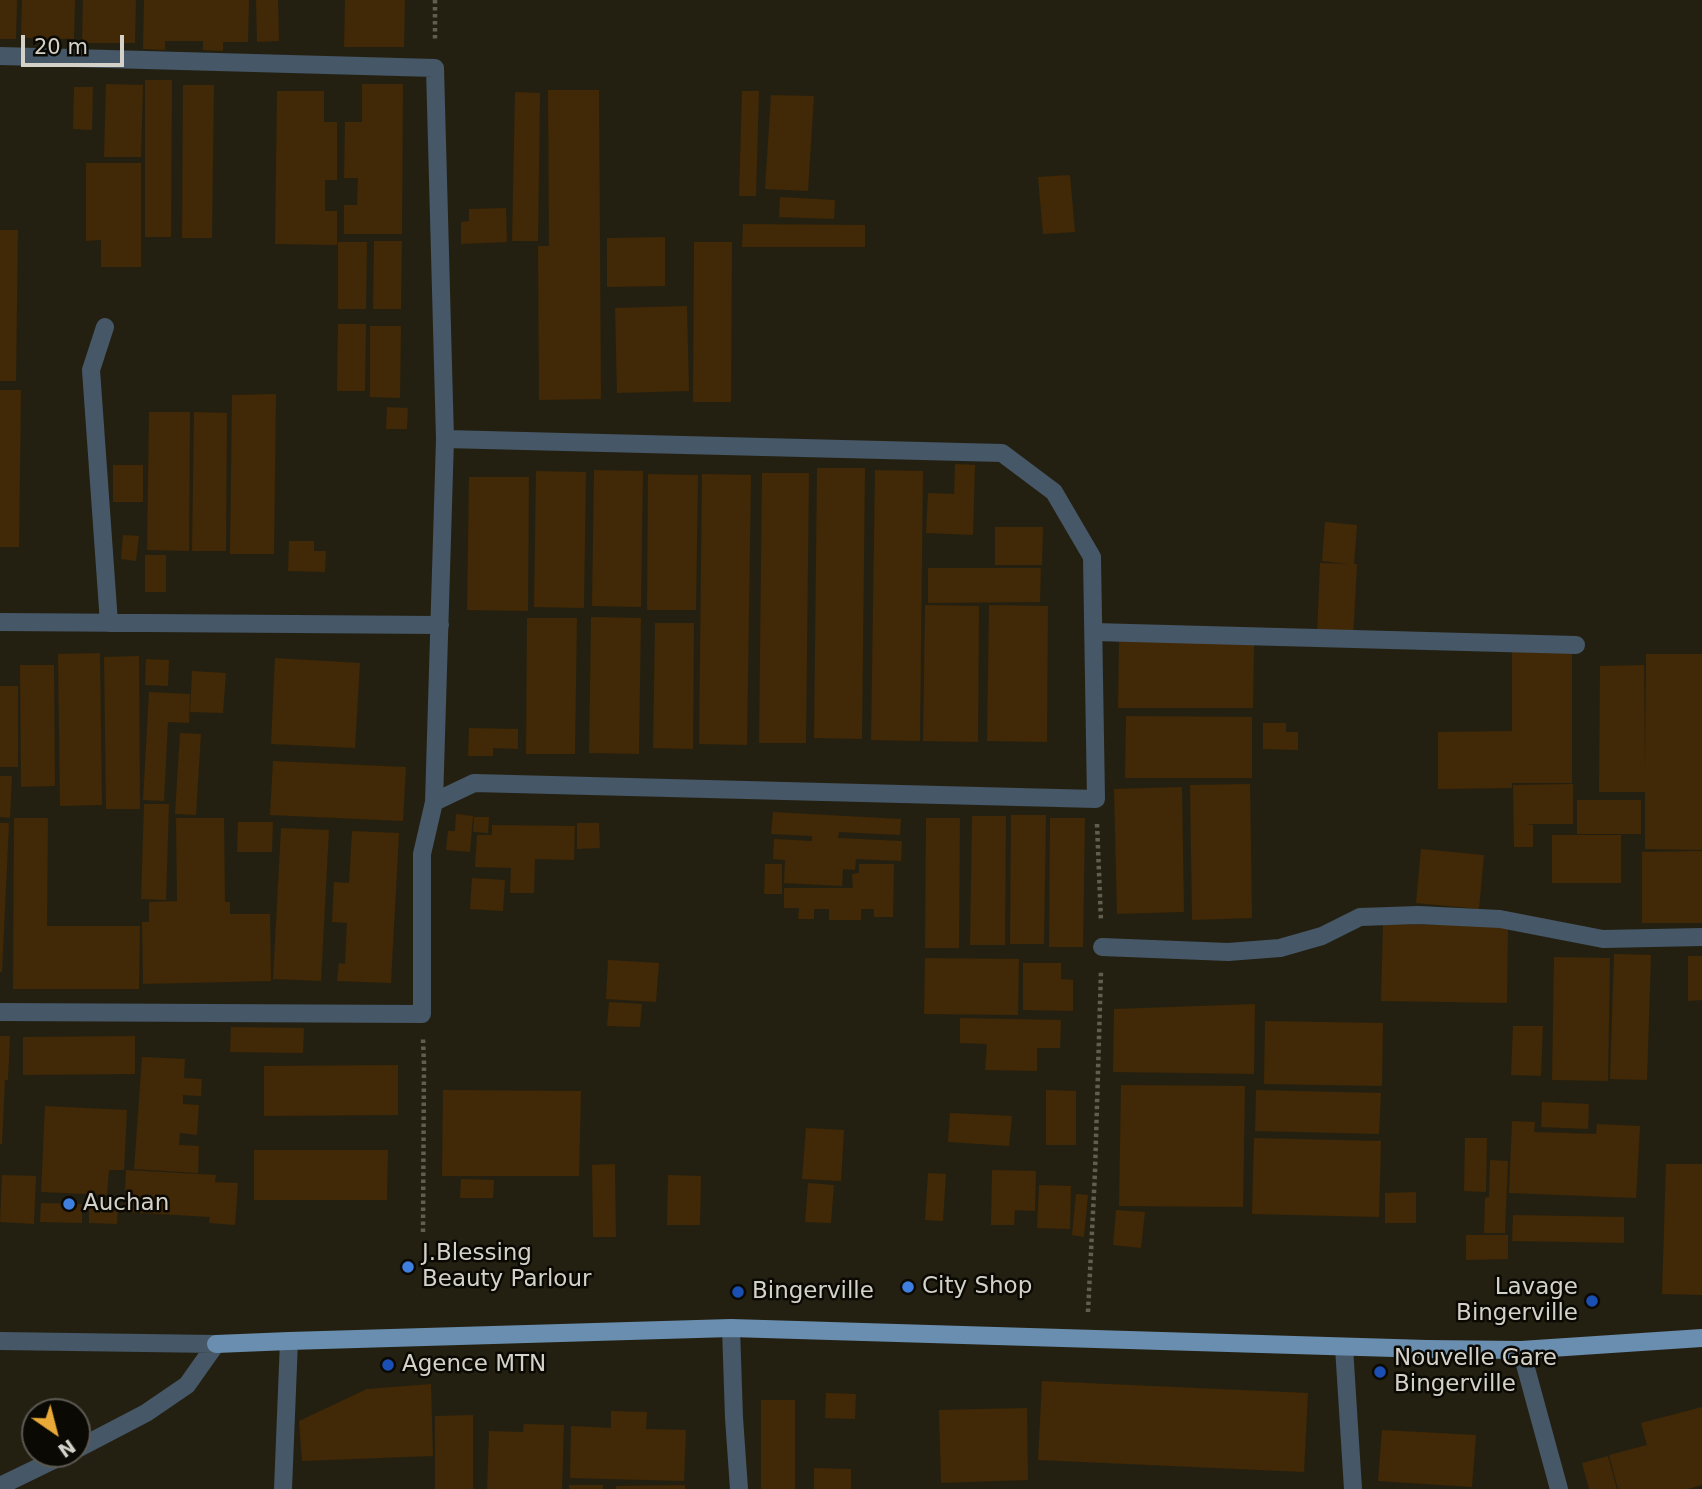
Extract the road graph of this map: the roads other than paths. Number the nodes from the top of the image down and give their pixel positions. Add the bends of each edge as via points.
1 (0, 56) edge
2 (105, 327) dead end
3 (445, 439) junction
4 (0, 622) edge
5 (108, 623) junction
6 (440, 625) junction
7 (1094, 632) junction
8 (1576, 645) dead end
9 (435, 802) junction
10 (1702, 937) edge
11 (1101, 947) road end
12 (0, 1012) edge
13 (731, 1328) junction
14 (1702, 1338) edge
15 (0, 1341) edge
16 (289, 1341) junction
17 (216, 1344) junction
18 (1344, 1348) junction
19 (1521, 1350) junction
20 (91, 1442) edge
21 (37, 1468) edge
22 (0, 1486) edge
23 (283, 1489) edge
24 (739, 1489) edge
25 (1353, 1489) edge
26 (1559, 1489) edge

1 - 3 street via 435,68
2 - 5 street via 91,370
3 - 6 street
3 - 7 street via 1002,453 1054,492 1092,557
4 - 5 street
5 - 6 street
6 - 9 street
7 - 8 street
7 - 9 street via 1096,799 474,783
9 - 12 street via 422,854 422,1014
10 - 11 street via 1603,939 1500,919 1418,915 1360,917 1322,936 1280,948 1228,952
13 - 16 main road
13 - 18 main road
13 - 24 street
14 - 19 main road
15 - 17 street
16 - 17 main road
16 - 23 street
17 - 20 street via 187,1385
18 - 19 main road
18 - 25 street
19 - 26 street
21 - 22 street

